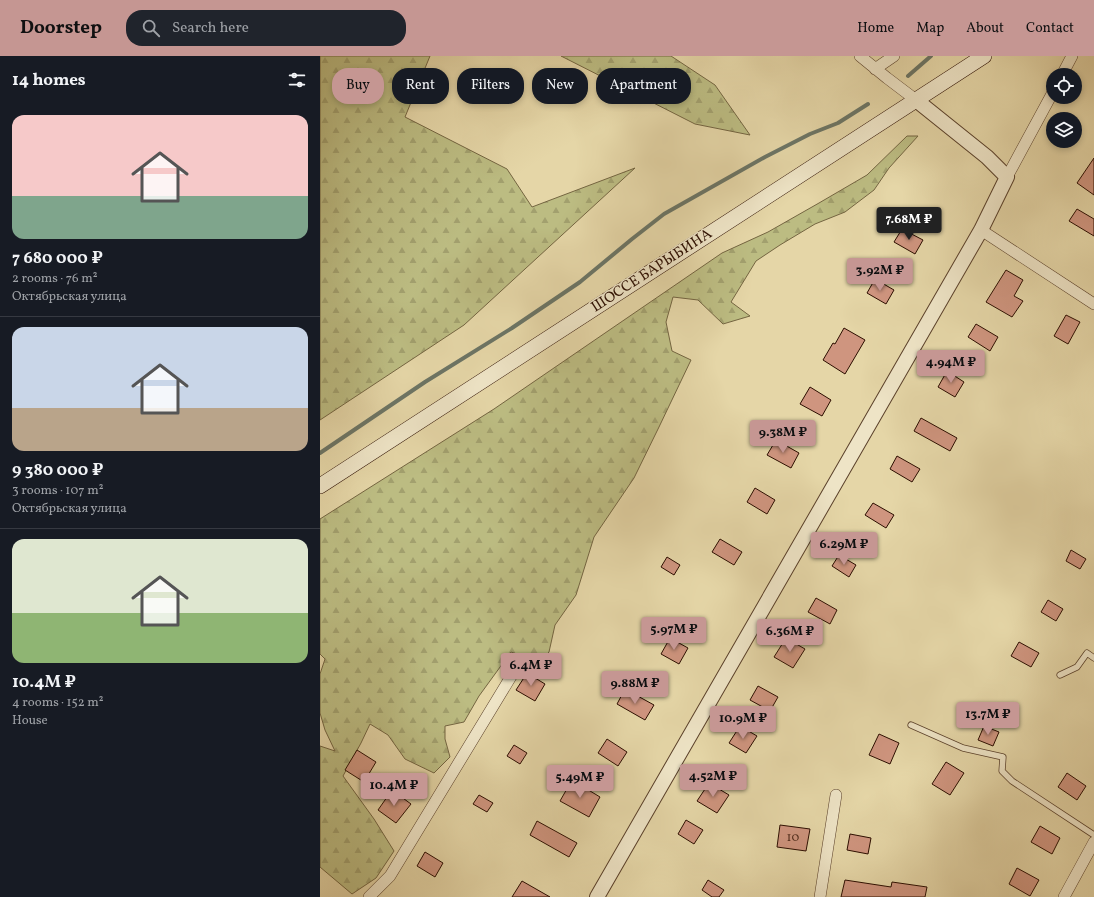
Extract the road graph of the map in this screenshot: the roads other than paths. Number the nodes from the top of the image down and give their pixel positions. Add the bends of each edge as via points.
1 (860, 56) edge
2 (894, 56) edge
3 (984, 56) edge
4 (1072, 56) edge
5 (1066, 68) edge
6 (875, 69) junction
7 (916, 100) junction
8 (1047, 104) edge
9 (1007, 177) junction
10 (981, 230) junction
11 (1094, 304) edge
12 (320, 486) edge
13 (1094, 658) edge
14 (515, 670) dead end
15 (1060, 675) dead end
16 (911, 725) dead end
17 (836, 795) dead end
18 (1094, 835) edge
19 (1094, 842) edge
20 (369, 897) edge
21 (597, 897) edge
22 (820, 897) edge
23 (1064, 897) edge

1 - 6 street
2 - 6 street
3 - 7 main road, ШОССЕ БАРЫБИНА
4 - 5 street
6 - 7 street
7 - 9 street via 987,157
7 - 12 main road, ШОССЕ БАРЫБИНА
8 - 9 street
9 - 10 street
10 - 11 street
10 - 21 street
13 - 15 lane via 1087,654 1077,667
14 - 20 street via 390,876
16 - 18 lane via 964,748 1003,757 1002,771 1012,781
17 - 22 street
19 - 23 street

